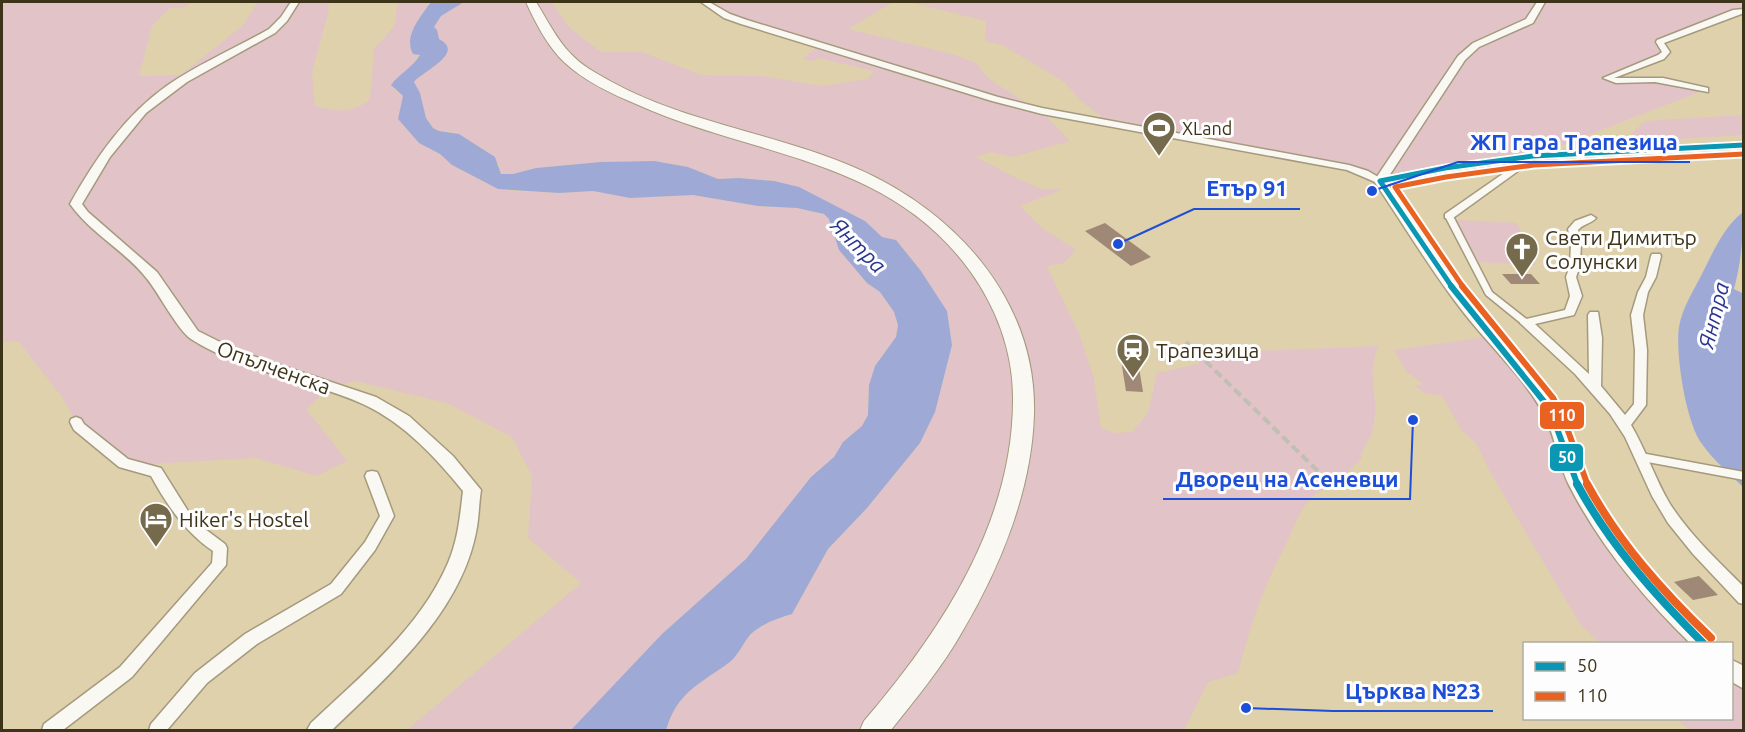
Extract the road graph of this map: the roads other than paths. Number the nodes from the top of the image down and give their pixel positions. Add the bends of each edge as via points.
1 (295, 2) edge
2 (531, 2) edge
3 (705, 2) edge
4 (1541, 2) edge
5 (1743, 11) edge
6 (1705, 90) dead end
7 (1743, 145) edge
8 (1533, 156) junction
9 (1380, 181) junction
10 (1449, 216) joint
11 (1591, 218) dead end
12 (1656, 256) dead end
13 (1594, 315) dead end
14 (1526, 323) junction
15 (1595, 389) junction
16 (76, 422) dead end
17 (1624, 425) junction
18 (1641, 457) junction
19 (1743, 476) edge
20 (372, 477) dead end
21 (1743, 598) edge
22 (1703, 642) edge
23 (50, 730) edge
24 (157, 730) edge
25 (318, 730) edge
26 (874, 730) edge

1 - 25 street, Опълченска via 272,31 172,87 155,101 105,156 76,204 152,275 193,334 233,355 370,401 403,420 447,460 472,490 466,542 444,591 411,640
2 - 26 main road via 562,53 597,80 641,102 700,124 803,153 894,192 932,219 967,254 993,290 1010,328 1023,387 1014,479 998,531 952,626
3 - 9 street via 744,22 994,99 1349,168
4 - 9 street via 1530,21 1476,45 1461,58
5 - 6 street via 1660,42 1666,52 1661,57 1607,78 1652,79
7 - 8 street
8 - 9 street
8 - 10 street
9 - 22 street via 1469,309 1548,406 1568,466 1614,543
10 - 14 street via 1489,293
11 - 14 street via 1573,229 1576,243 1571,276 1576,296 1570,312
12 - 17 street via 1636,315 1641,350 1640,405
13 - 15 street
14 - 15 street
15 - 17 street
16 - 23 street via 124,462 156,472 167,494 203,538 220,548 219,565 126,672
17 - 18 street
18 - 19 street
18 - 21 street via 1656,494 1675,521
20 - 24 street via 387,516 370,546 336,590 251,639 201,678

